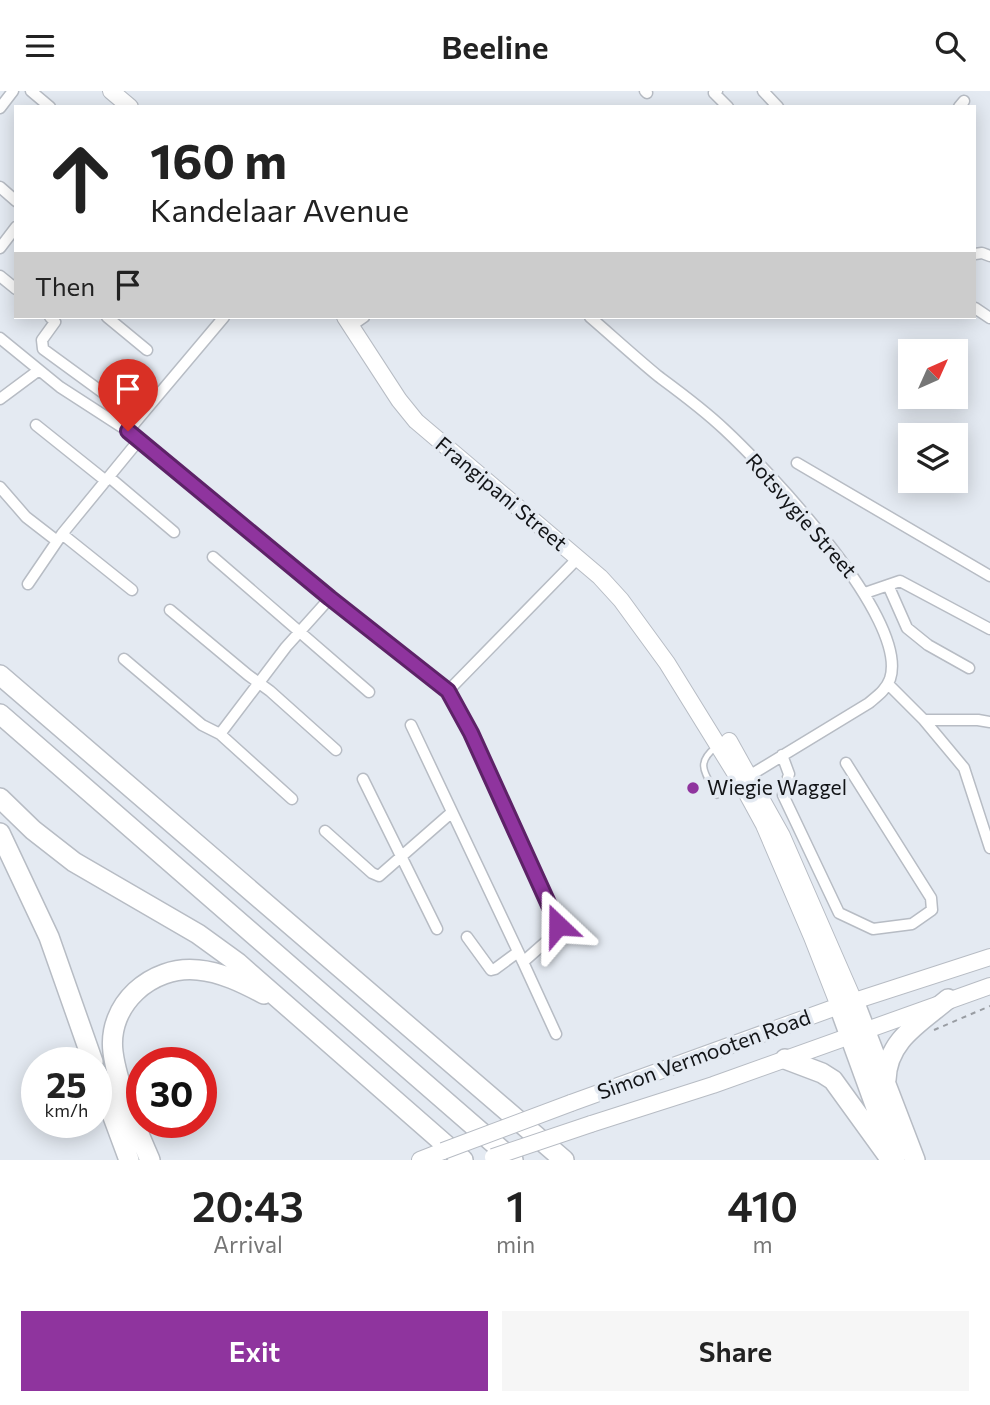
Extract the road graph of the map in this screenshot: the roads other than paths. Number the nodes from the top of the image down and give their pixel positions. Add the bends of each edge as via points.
1 (13, 91) edge
2 (31, 91) edge
3 (111, 91) edge
4 (763, 91) edge
5 (714, 92) edge
6 (48, 105) edge
7 (126, 105) edge
8 (726, 105) edge
9 (776, 105) edge
10 (0, 108) edge
11 (0, 187) edge
12 (14, 199) edge
13 (14, 230) edge
14 (0, 248) edge
15 (0, 276) edge
16 (14, 287) edge
17 (54, 319) edge
18 (109, 319) edge
19 (222, 319) edge
20 (592, 319) edge
21 (353, 320) edge
22 (0, 338) edge
23 (147, 350) dead end
24 (38, 370) junction
25 (106, 395) dead end
26 (0, 399) edge
27 (36, 425) dead end
28 (128, 431) junction
29 (139, 440) junction
30 (797, 463) dead end
31 (107, 479) junction
32 (0, 487) edge
33 (174, 532) dead end
34 (59, 537) junction
35 (213, 557) dead end
36 (578, 558) junction
37 (990, 576) edge
38 (28, 584) dead end
39 (888, 585) junction
40 (132, 590) dead end
41 (865, 593) junction
42 (330, 598) junction
43 (170, 610) dead end
44 (990, 629) edge
45 (301, 631) junction
46 (124, 659) dead end
47 (667, 663) junction
48 (969, 668) dead end
49 (0, 675) edge
50 (259, 683) junction
51 (888, 684) junction
52 (369, 691) dead end
53 (448, 691) junction
54 (0, 714) edge
55 (923, 720) junction
56 (990, 722) edge
57 (411, 725) dead end
58 (220, 734) junction
59 (719, 745) junction
60 (335, 750) dead end
61 (782, 755) junction
62 (846, 763) dead end
63 (745, 778) junction
64 (363, 779) dead end
65 (717, 795) dead end
66 (0, 798) edge
67 (292, 799) dead end
68 (451, 813) junction
69 (325, 831) dead end
70 (0, 833) edge
71 (990, 848) edge
72 (402, 855) junction
73 (437, 929) dead end
74 (467, 937) dead end
75 (521, 957) junction
76 (990, 957) edge
77 (990, 986) edge
78 (948, 999) junction
79 (846, 1003) junction
80 (286, 1006) junction
81 (859, 1033) junction
82 (555, 1034) dead end
83 (88, 1047) edge
84 (785, 1059) junction
85 (886, 1081) junction
86 (112, 1101) edge
87 (499, 1103) junction
88 (112, 1124) edge
89 (144, 1158) edge
90 (488, 1159) edge
91 (122, 1160) edge
92 (420, 1160) edge
93 (463, 1160) edge
94 (513, 1160) edge
95 (564, 1160) edge
96 (581, 1160) edge
97 (893, 1160) edge
98 (915, 1160) edge

1 - 10 street
2 - 6 street
3 - 7 main road
4 - 9 street
5 - 8 street
11 - 12 street
13 - 14 street
15 - 16 street
17 - 25 street via 42,340 43,349
18 - 23 street
19 - 28 street
20 - 41 street, Rotsvygie Street via 726,431 809,520
21 - 36 main road, Frangipani Street via 399,400 424,430
22 - 24 street
24 - 26 street
24 - 28 street
27 - 31 street
28 - 29 street
29 - 31 street
29 - 42 street
30 - 37 street
31 - 33 street
31 - 34 street
32 - 34 street via 26,517
34 - 38 street
34 - 40 street
35 - 45 street
36 - 47 main road, Frangipani Street via 613,590
36 - 53 street
39 - 41 street
39 - 44 street via 900,581
39 - 48 street via 907,628
41 - 51 street, Rotsvygie Street via 890,653
42 - 45 street
42 - 53 street
43 - 50 street
45 - 50 street
45 - 52 street
46 - 58 street via 202,725
47 - 59 main road, Frangipani Street
47 - 63 main road, Frangipani Street via 700,698
49 - 87 highway
50 - 58 street
50 - 60 street
51 - 55 street
51 - 61 street via 869,703
53 - 75 street via 558,925
54 - 94 highway
55 - 56 street
55 - 71 street via 967,774
57 - 68 street
58 - 67 street
59 - 63 main road, Frangipani Street
59 - 65 lane via 703,763
61 - 62 street via 789,774 783,795 839,912 873,929 912,924 932,910 931,898
61 - 63 street
63 - 79 main road, Frangipani Street via 782,836
64 - 72 street
66 - 80 highway via 74,862 215,945
68 - 72 street
68 - 75 street
69 - 72 street via 377,876
70 - 83 highway via 49,937
72 - 73 street
74 - 75 street via 491,970
75 - 82 street
76 - 79 main road, Simon Vermooten Road
77 - 78 main road, Simon Vermooten Road
78 - 81 main road, Simon Vermooten Road
78 - 85 highway via 897,1043 887,1060
79 - 81 highway
79 - 92 main road, Simon Vermooten Road, bridge
80 - 89 highway via 234,980 197,969 156,977 130,996 118,1019 113,1050
80 - 93 highway
81 - 84 main road, Simon Vermooten Road
81 - 85 highway
81 - 97 highway
84 - 90 main road, Simon Vermooten Road, bridge
84 - 97 highway via 833,1080
85 - 98 highway
86 - 89 highway
87 - 95 highway
87 - 96 highway
88 - 91 highway

